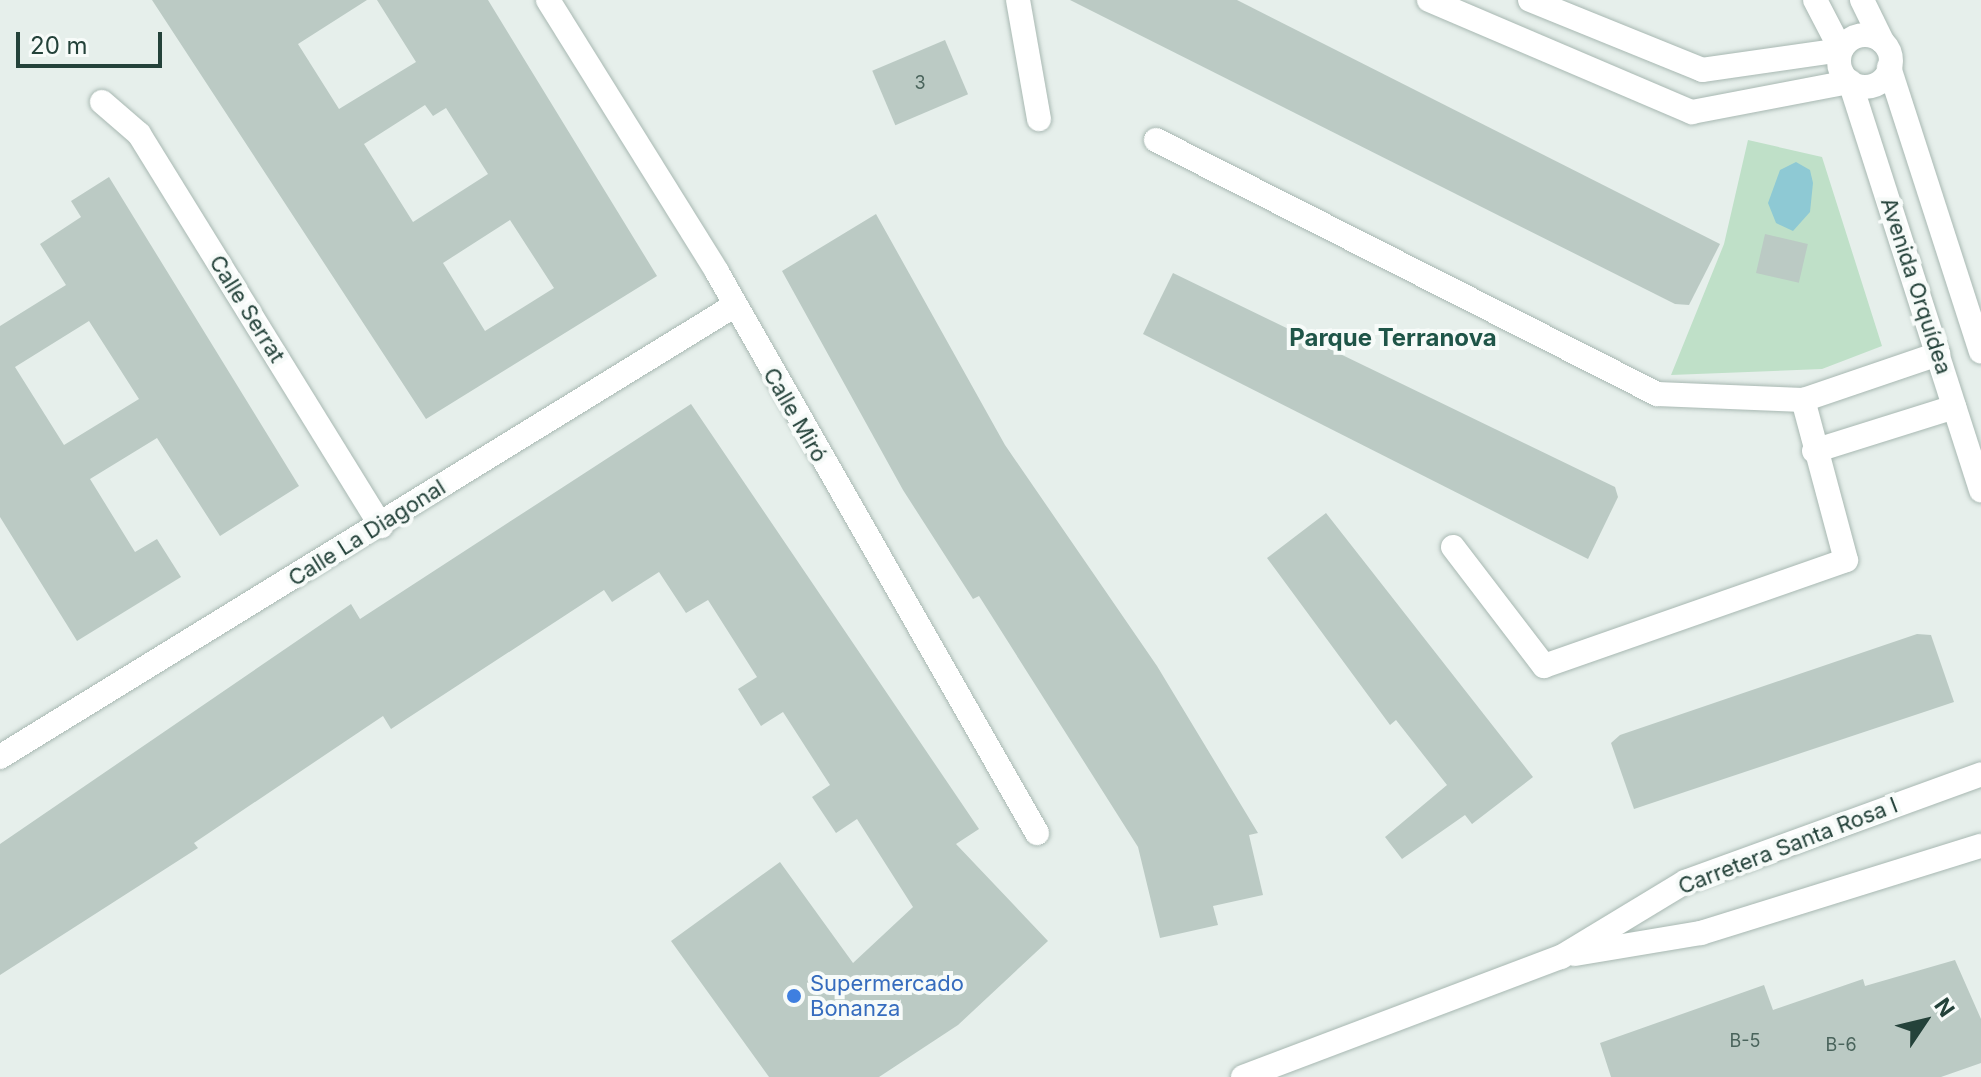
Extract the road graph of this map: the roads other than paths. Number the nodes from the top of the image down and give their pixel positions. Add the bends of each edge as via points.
1 (548, 0) edge
2 (1018, 0) edge
3 (1429, 0) edge
4 (1530, 0) edge
5 (1815, 0) edge
6 (1862, 0) edge
7 (1882, 41) junction
8 (1841, 50) junction
9 (1889, 67) junction
10 (1850, 82) junction
11 (102, 102) dead end
12 (1039, 119) dead end
13 (1156, 140) dead end
14 (1972, 289) edge
15 (732, 307) junction
16 (1981, 351) edge
17 (1938, 354) junction
18 (1803, 400) junction
19 (1954, 407) junction
20 (1814, 451) junction
21 (1981, 490) edge
22 (381, 526) junction
23 (1453, 547) dead end
24 (4, 746) edge
25 (1981, 774) edge
26 (1037, 833) dead end
27 (1981, 846) edge
28 (1561, 957) junction
29 (1244, 1077) edge

1 - 15 street, Calle Miró
2 - 12 street
3 - 10 street via 1692,112
4 - 8 street via 1702,70
5 - 8 street
6 - 7 street
7 - 8 street via 1856,36
7 - 9 street
8 - 10 street via 1841,71
9 - 10 street via 1870,86
9 - 14 street, Avenida Orquídea
10 - 17 street, Avenida Orquídea
11 - 22 street, Calle Serrat via 139,134
13 - 18 street via 1657,394
14 - 16 street, Avenida Orquídea
15 - 22 street, Calle La Diagonal
15 - 26 street, Calle Miró
17 - 18 street
17 - 19 street, Avenida Orquídea
18 - 20 street
19 - 20 street
19 - 21 street, Avenida Orquídea
20 - 23 street via 1846,560 1544,666
22 - 24 street, Calle La Diagonal
25 - 28 street, Carretera Santa Rosa I via 1685,882
27 - 28 street, Carretera Santa Rosa I via 1701,933
28 - 29 street, Carretera Santa Rosa I

